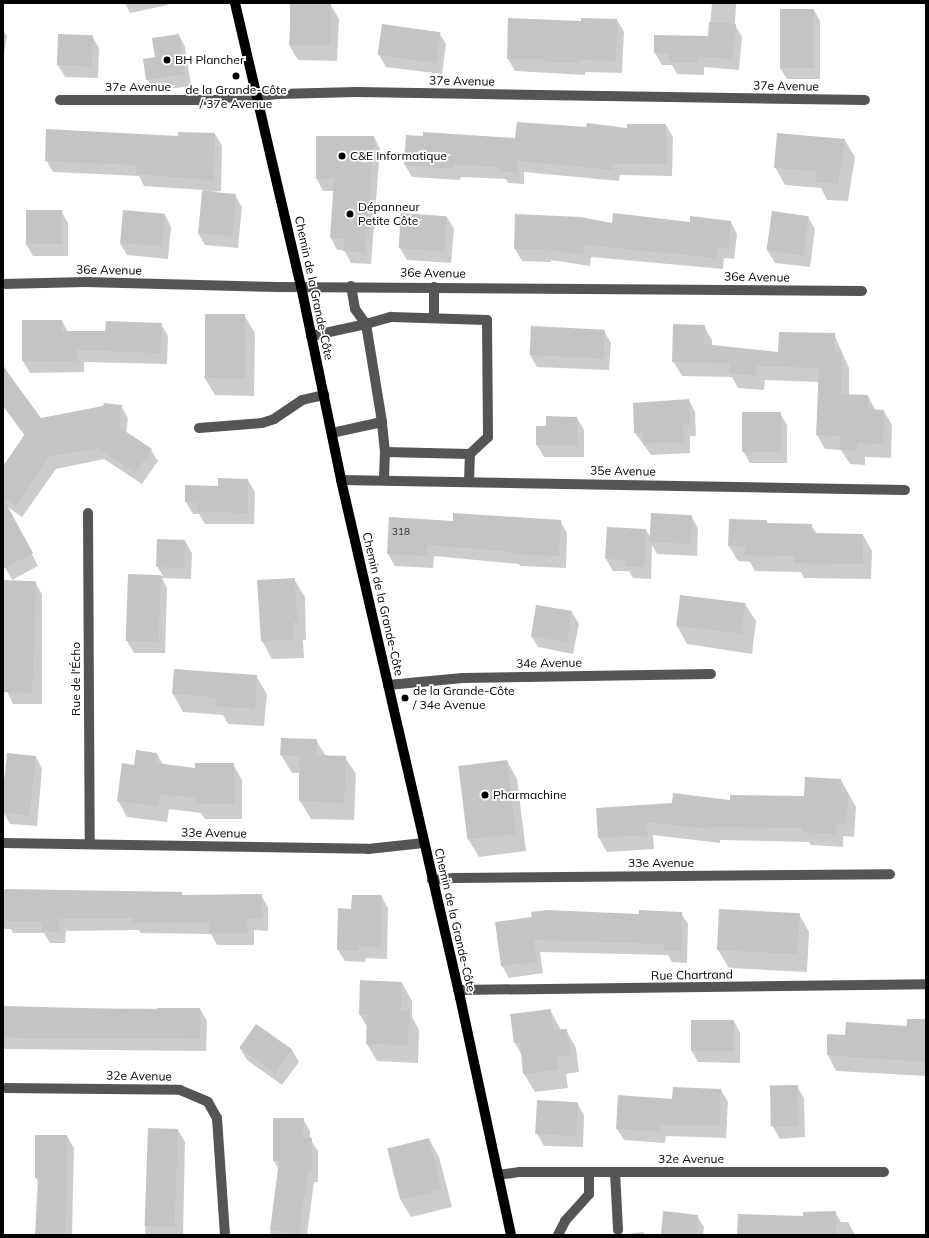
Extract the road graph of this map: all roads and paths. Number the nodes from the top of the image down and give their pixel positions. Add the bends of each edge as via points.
1 (235, 3) edge
2 (257, 97) junction
3 (60, 100) dead end
4 (865, 100) dead end
5 (3, 284) edge
6 (301, 286) junction
7 (351, 286) junction
8 (434, 286) junction
9 (862, 291) dead end
10 (434, 318) junction
11 (366, 324) junction
12 (311, 336) junction
13 (324, 395) junction
14 (382, 422) junction
15 (199, 428) dead end
16 (332, 433) junction
17 (385, 452) junction
18 (470, 454) junction
19 (384, 479) junction
20 (341, 480) junction
21 (469, 481) junction
22 (905, 490) dead end
23 (88, 513) dead end
24 (712, 674) dead end
25 (388, 685) junction
26 (3, 843) edge
27 (90, 844) junction
28 (424, 844) junction
29 (890, 874) dead end
30 (432, 880) junction
31 (926, 984) edge
32 (458, 990) junction
33 (3, 1088) edge
34 (590, 1172) junction
35 (615, 1172) junction
36 (884, 1172) dead end
37 (498, 1175) junction
38 (618, 1230) dead end
39 (225, 1235) edge
40 (511, 1235) edge
41 (558, 1235) edge

1 - 2 main road, Chemin de la Grande-Côte
2 - 3 street, 37e Avenue via 226,100
2 - 4 street, 37e Avenue via 356,92
2 - 6 main road, Chemin de la Grande-Côte
5 - 6 street, 36e Avenue via 55,282
6 - 7 street, 36e Avenue
6 - 12 main road, Chemin de la Grande-Côte
7 - 8 street, 36e Avenue
7 - 11 street via 355,309
8 - 9 street, 36e Avenue
8 - 10 street
10 - 11 street via 391,317
10 - 18 street via 487,320 488,437
11 - 12 street
11 - 14 street
12 - 13 main road, Chemin de la Grande-Côte
13 - 15 street via 302,400 274,419 262,423
13 - 16 main road, Chemin de la Grande-Côte
14 - 16 street
14 - 17 street
16 - 20 main road, Chemin de la Grande-Côte
17 - 18 street
17 - 19 street
18 - 21 street
19 - 20 street, 35e Avenue
19 - 21 street, 35e Avenue
20 - 25 main road, Chemin de la Grande-Côte
21 - 22 street, 35e Avenue
23 - 27 street, Rue de l'Écho
24 - 25 street, 34e Avenue via 457,678
25 - 28 main road, Chemin de la Grande-Côte
26 - 27 street, 33e Avenue
27 - 28 street, 33e Avenue via 368,849
28 - 30 main road, Chemin de la Grande-Côte
29 - 30 street, 33e Avenue
30 - 32 main road, Chemin de la Grande-Côte
31 - 32 street, Rue Chartrand
32 - 37 main road, Chemin de la Grande-Côte
33 - 39 street, 32e Avenue via 180,1090 208,1102 217,1118
34 - 35 street, 32e Avenue
34 - 37 street, 32e Avenue via 519,1172
34 - 41 street via 589,1194 565,1220
35 - 36 street, 32e Avenue
35 - 38 street
37 - 40 main road, Chemin de la Grande-Côte

